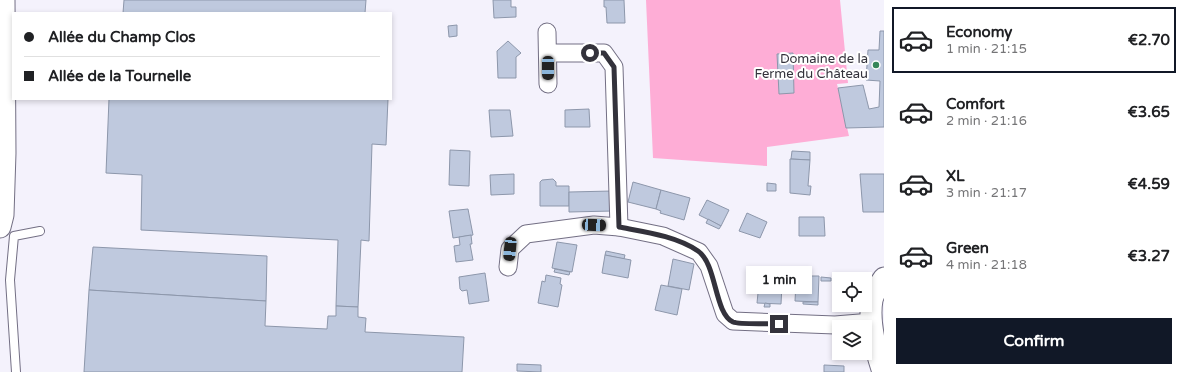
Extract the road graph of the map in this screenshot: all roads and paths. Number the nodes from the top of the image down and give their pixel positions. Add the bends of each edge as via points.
1 (4, 0) edge
2 (547, 32) dead end
3 (548, 53) junction
4 (548, 84) dead end
5 (2, 162) edge
6 (0, 227) edge
7 (619, 227) junction
8 (40, 231) dead end
9 (508, 267) dead end
10 (884, 278) edge
11 (872, 320) edge
12 (872, 322) edge
13 (832, 325) edge
14 (16, 372) edge
15 (883, 372) edge

1 - 5 street
2 - 3 street
3 - 4 street
3 - 7 street via 604,53 614,67
5 - 6 street via 3,215
7 - 9 street via 594,225 526,234 510,249
7 - 13 street via 663,236 700,252 709,266 725,314 733,322
8 - 14 lane via 14,236 10,280
10 - 11 street via 876,289 872,301
12 - 15 street

